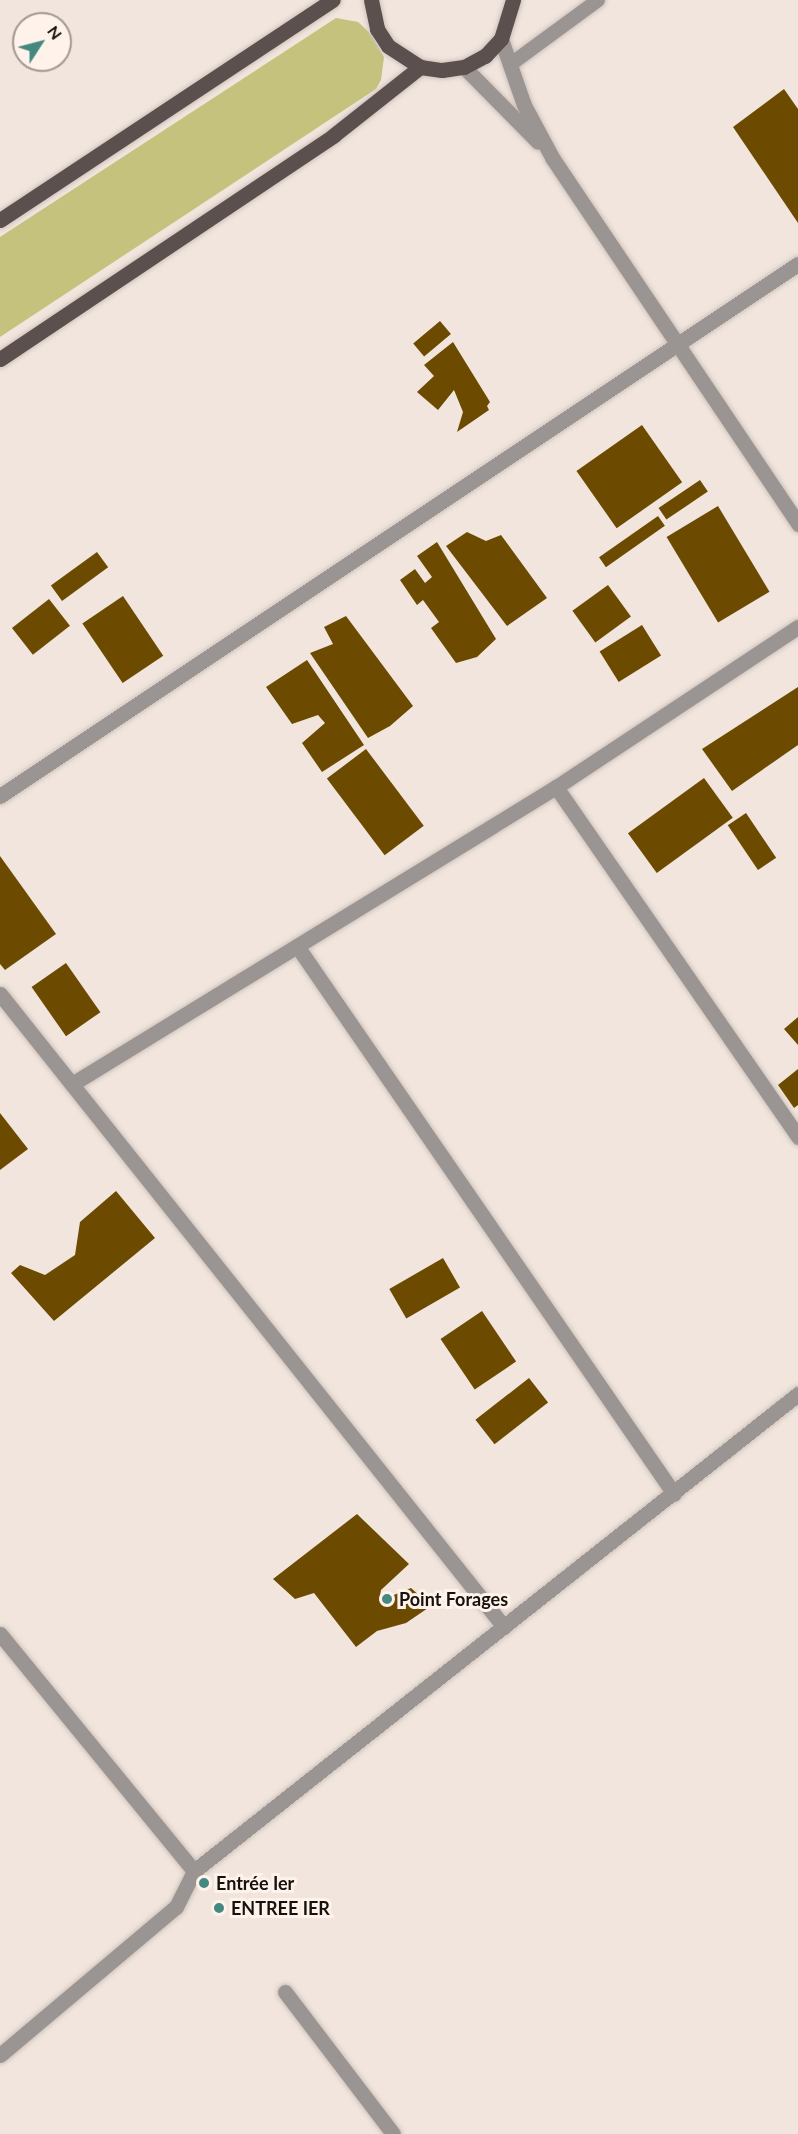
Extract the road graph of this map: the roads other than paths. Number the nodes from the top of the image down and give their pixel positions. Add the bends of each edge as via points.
1 (333, 0) edge
2 (371, 0) edge
3 (513, 0) edge
4 (598, 0) edge
5 (501, 39) junction
6 (511, 64) junction
7 (420, 67) junction
8 (464, 67) junction
9 (553, 159) junction
10 (0, 220) edge
11 (798, 264) edge
12 (676, 345) junction
13 (0, 359) edge
14 (798, 524) edge
15 (798, 627) edge
16 (556, 787) junction
17 (0, 796) edge
18 (297, 946) junction
19 (0, 994) edge
20 (72, 1084) junction
21 (798, 1137) edge
22 (798, 1394) edge
23 (674, 1494) junction
24 (504, 1627) junction
25 (0, 1634) edge
26 (194, 1871) junction
27 (285, 1992) dead end
28 (0, 2055) edge
29 (393, 2134) edge

1 - 10 main road
2 - 7 main road via 377,29 388,46
3 - 5 main road
4 - 6 lane
5 - 6 street
5 - 8 main road via 485,56
6 - 9 street via 525,105
7 - 8 main road
7 - 13 main road via 334,135
8 - 9 street
9 - 12 street
11 - 12 street
12 - 14 street
12 - 17 street
15 - 16 street
16 - 18 street
16 - 21 street
18 - 20 street
18 - 23 street
19 - 20 street
20 - 24 street
22 - 23 street
23 - 24 street
24 - 26 street
25 - 26 street
26 - 28 street via 176,1907
27 - 29 street

